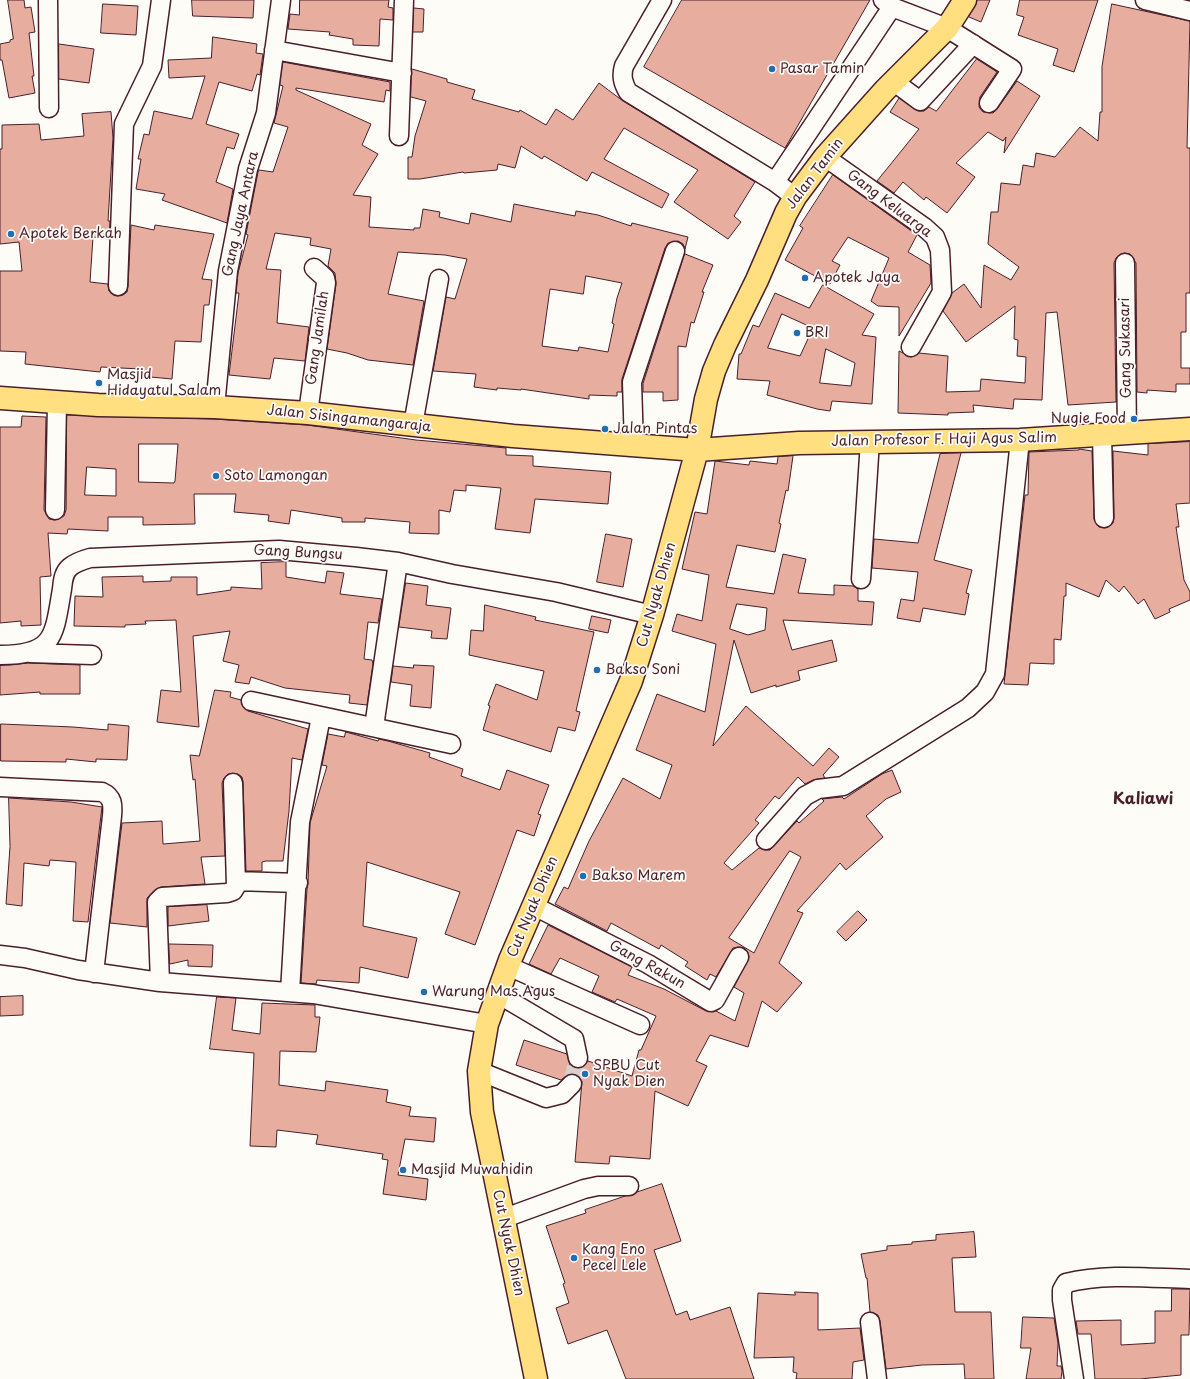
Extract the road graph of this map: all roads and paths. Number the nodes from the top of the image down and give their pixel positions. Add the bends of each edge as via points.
1 (48, 0) edge
2 (161, 0) edge
3 (281, 0) edge
4 (404, 0) edge
5 (662, 0) edge
6 (965, 0) edge
7 (1145, 0) edge
8 (887, 3) edge
9 (1190, 11) edge
10 (947, 28) junction
11 (973, 44) junction
12 (274, 50) junction
13 (402, 73) junction
14 (894, 81) junction
15 (989, 103) dead end
16 (49, 108) dead end
17 (399, 136) dead end
18 (825, 157) junction
19 (776, 182) junction
20 (795, 197) junction
21 (675, 251) dead end
22 (1125, 263) dead end
23 (314, 268) dead end
24 (439, 279) dead end
25 (118, 286) dead end
26 (911, 347) dead end
27 (0, 398) edge
28 (57, 402) junction
29 (215, 407) junction
30 (308, 413) junction
31 (413, 425) junction
32 (1190, 429) edge
33 (1127, 433) junction
34 (1102, 435) junction
35 (1020, 440) junction
36 (870, 441) junction
37 (634, 446) junction
38 (697, 450) junction
39 (55, 510) dead end
40 (1104, 518) dead end
41 (398, 562) junction
42 (861, 579) dead end
43 (652, 615) junction
44 (25, 652) junction
45 (92, 654) dead end
46 (0, 655) edge
47 (251, 701) dead end
48 (321, 716) junction
49 (374, 727) junction
50 (451, 744) dead end
51 (232, 783) dead end
52 (0, 787) edge
53 (766, 840) dead end
54 (236, 881) junction
55 (298, 883) junction
56 (534, 906) junction
57 (0, 955) edge
58 (740, 957) dead end
59 (508, 966) junction
60 (94, 973) junction
61 (160, 982) junction
62 (290, 992) junction
63 (498, 994) junction
64 (487, 1024) junction
65 (640, 1025) dead end
66 (578, 1058) tunnel mouth
67 (479, 1072) junction
68 (572, 1084) tunnel mouth
69 (629, 1186) dead end
70 (502, 1219) junction
71 (1190, 1279) edge
72 (870, 1322) dead end
73 (536, 1379) edge
74 (877, 1379) edge
75 (1074, 1379) edge

1 - 16 street
2 - 25 street via 152,66 124,124
3 - 12 street, Gang Jaya Antara
4 - 13 street
5 - 19 street via 624,66 624,86 636,98
6 - 10 main road, Jalan Tamin
7 - 9 street
8 - 10 street
8 - 19 street
10 - 11 street
10 - 14 main road, Jalan Tamin
11 - 14 street via 920,101
11 - 15 street via 1012,69
12 - 13 street
12 - 29 street, Gang Jaya Antara via 266,112 248,168 228,271
13 - 17 street
14 - 18 main road, Jalan Tamin
18 - 20 main road, Jalan Tamin
18 - 26 street, Gang Keluarga via 924,227 935,238 940,250 942,292
19 - 20 street
20 - 38 main road, Jalan Tamin via 714,371
21 - 37 street via 632,382
22 - 33 street, Gang Sukasari
23 - 30 street, Gang Jamilah via 325,278 326,283
24 - 31 street
27 - 28 main road, Jalan Sisingamangaraja
28 - 29 main road, Jalan Sisingamangaraja
28 - 39 street
29 - 30 main road, Jalan Sisingamangaraja
30 - 31 main road, Jalan Sisingamangaraja
31 - 37 main road, Jalan Sisingamangaraja
32 - 33 main road, Jalan Profesor F. Haji Agus Salim
33 - 34 main road, Jalan Profesor F. Haji Agus Salim
34 - 35 main road, Jalan Profesor F. Haji Agus Salim
34 - 40 street
35 - 36 main road, Jalan Profesor F. Haji Agus Salim
35 - 53 street via 995,674 990,685 968,708 843,786 818,789 805,796
36 - 38 main road, Jalan Profesor F. Haji Agus Salim
36 - 42 street
37 - 38 main road, Jalan Sisingamangaraja
38 - 43 main road, Cut Nyak Dhien
41 - 43 street, Gang Bungsu via 556,592
41 - 44 street, Gang Bungsu via 279,550 90,558 74,564 64,575 56,627 50,639 42,647
41 - 49 street
43 - 56 main road, Cut Nyak Dhien via 628,687
44 - 45 street
44 - 46 street, Gang Bungsu
47 - 48 street
48 - 49 street
48 - 55 street via 300,822
49 - 50 street
51 - 54 street
52 - 60 street via 102,792 111,800 112,816
54 - 55 street
54 - 61 street via 233,891 227,893 159,899 157,902
55 - 62 street
56 - 58 street, Gang Rakun via 648,964 711,1002 715,1000
56 - 59 main road, Cut Nyak Dhien
57 - 60 street
59 - 63 main road, Cut Nyak Dhien
59 - 65 street
60 - 61 street
61 - 62 street
62 - 64 street
63 - 64 main road, Cut Nyak Dhien
63 - 66 street via 574,1039
64 - 67 main road, Cut Nyak Dhien
67 - 68 street via 546,1098 562,1094
67 - 70 main road, Cut Nyak Dhien via 482,1112
69 - 70 street via 598,1186
70 - 73 main road, Cut Nyak Dhien
71 - 75 street via 1120,1278 1066,1283 1062,1290 1062,1300
72 - 74 street

